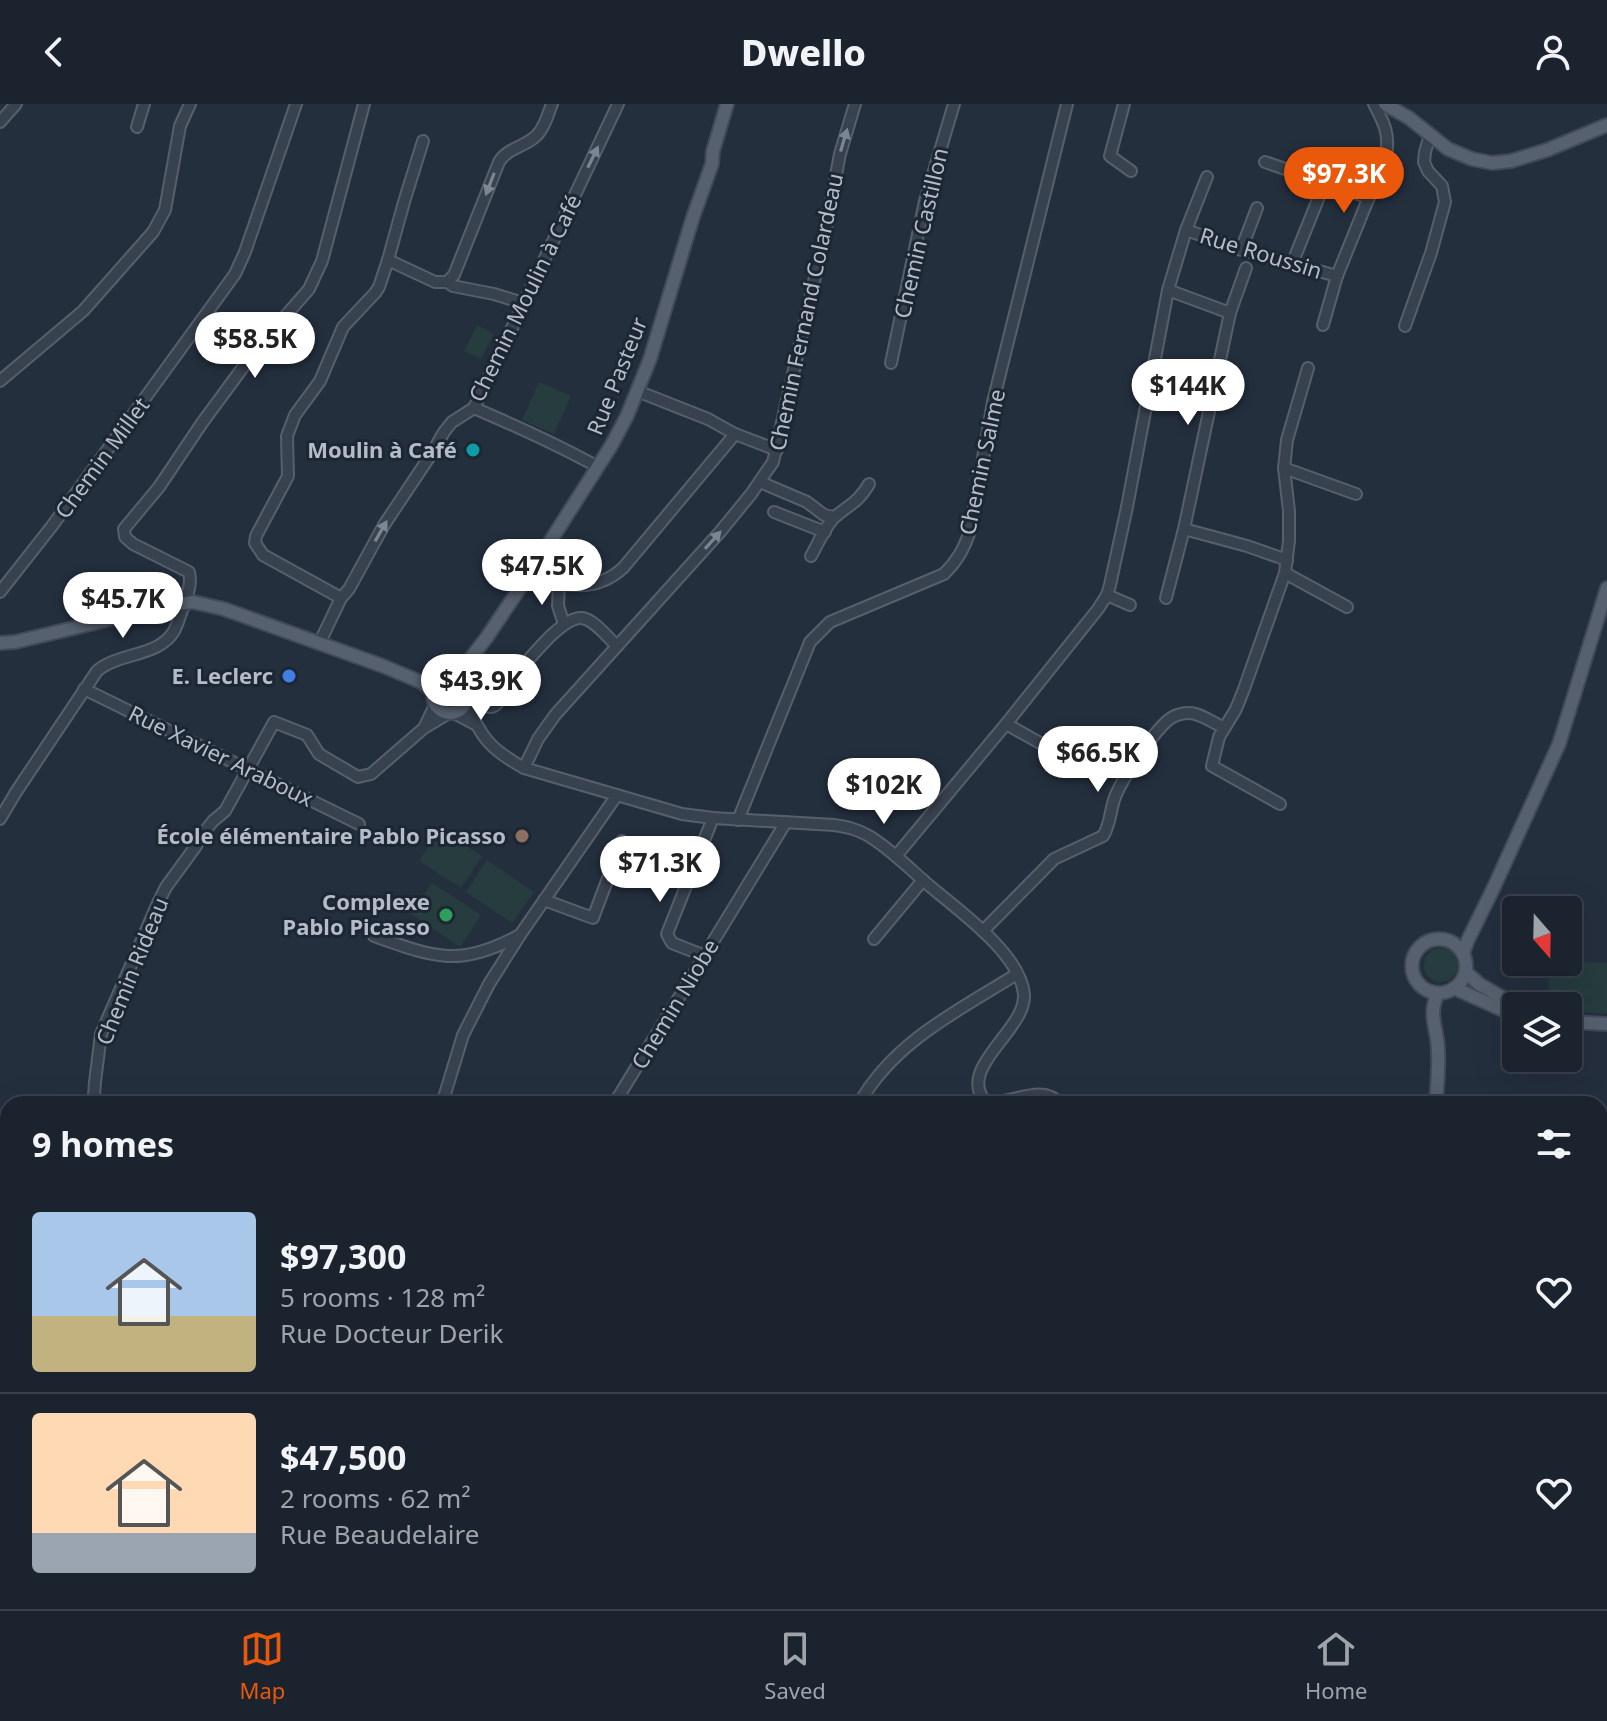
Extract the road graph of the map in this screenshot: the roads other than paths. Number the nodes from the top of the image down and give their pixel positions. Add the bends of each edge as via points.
1 (16, 104) edge
2 (144, 104) edge
3 (190, 104) edge
4 (296, 104) edge
5 (364, 104) edge
6 (552, 104) edge
7 (618, 104) edge
8 (727, 104) edge
9 (855, 104) edge
10 (954, 104) edge
11 (1067, 104) edge
12 (1124, 104) edge
13 (1374, 104) edge
14 (1385, 104) edge
15 (0, 122) edge
16 (1607, 125) edge
17 (137, 127) dead end
18 (1430, 135) junction
19 (423, 141) dead end
20 (1265, 162) dead end
21 (1131, 171) dead end
22 (1207, 177) dead end
23 (1325, 182) junction
24 (1369, 198) junction
25 (1257, 208) dead end
26 (1186, 230) junction
27 (1241, 250) junction
28 (388, 260) junction
29 (1292, 264) junction
30 (1246, 268) dead end
31 (1337, 276) junction
32 (447, 282) junction
33 (1168, 290) junction
34 (523, 303) junction
35 (1230, 313) junction
36 (1323, 325) dead end
37 (1405, 326) dead end
38 (891, 363) dead end
39 (1308, 368) dead end
40 (0, 381) edge
41 (637, 391) junction
42 (474, 408) junction
43 (735, 434) junction
44 (777, 450) junction
45 (598, 467) junction
46 (1284, 468) junction
47 (760, 482) junction
48 (869, 484) dead end
49 (1356, 494) dead end
50 (774, 512) dead end
51 (834, 517) junction
52 (1184, 529) junction
53 (825, 532) junction
54 (811, 556) dead end
55 (1287, 560) junction
56 (532, 570) junction
57 (1285, 573) junction
58 (559, 583) junction
59 (1607, 588) edge
60 (0, 592) edge
61 (1107, 595) junction
62 (341, 598) junction
63 (1166, 598) dead end
64 (184, 603) junction
65 (1130, 605) dead end
66 (1347, 607) dead end
67 (564, 624) junction
68 (0, 643) edge
69 (319, 644) junction
70 (617, 646) junction
71 (84, 689) junction
72 (445, 689) junction
73 (498, 694) dead end
74 (466, 702) junction
75 (452, 713) junction
76 (475, 724) junction
77 (1006, 724) junction
78 (1223, 727) junction
79 (424, 728) junction
80 (1058, 753) dead end
81 (524, 768) junction
82 (248, 770) junction
83 (617, 795) junction
84 (1280, 804) dead end
85 (713, 818) junction
86 (0, 819) edge
87 (738, 820) junction
88 (786, 822) junction
89 (359, 824) dead end
90 (622, 841) dead end
91 (896, 856) junction
92 (923, 880) junction
93 (544, 900) junction
94 (1477, 921) junction
95 (983, 931) junction
96 (520, 935) junction
97 (374, 936) dead end
98 (874, 939) dead end
99 (1452, 942) junction
100 (486, 952) junction
101 (1463, 953) junction
102 (705, 956) junction
103 (501, 964) junction
104 (1466, 972) junction
105 (1017, 974) junction
106 (1418, 984) junction
107 (1454, 988) junction
108 (1438, 993) junction
109 (1502, 997) edge
110 (1502, 1011) edge
111 (1582, 1023) edge
112 (1607, 1024) edge
113 (1437, 1038) junction
114 (96, 1096) edge
115 (444, 1096) edge
116 (619, 1096) edge
117 (864, 1096) edge
118 (981, 1096) edge
119 (1436, 1096) edge

1 - 15 street
2 - 17 street
3 - 40 street via 180,126 165,210 153,232 83,311
4 - 60 street, Chemin Millet via 235,274
5 - 64 street via 313,282 255,351 124,529 128,541 189,572
6 -> 32 street via 536,137 505,153 499,162
34 -> 7 street, Chemin Moulin à Café
8 - 41 main road, Rue Pasteur
44 -> 9 street, Chemin Fernand Colardeau
10 - 38 street, Chemin Castillon via 925,201
11 - 87 street, Chemin Salme via 993,402 962,552 944,574 830,622 810,642
12 - 21 street via 1110,156
13 - 24 street via 1389,139
14 - 18 main road
16 - 18 main road via 1547,150 1492,163 1448,149
18 - 37 street via 1424,162 1442,186 1445,202
19 - 28 street
20 - 23 street
22 - 26 street
23 - 24 street
23 - 29 street
24 - 31 street
25 - 27 street
26 - 27 street, Rue Roussin
26 - 33 street
27 - 29 street, Rue Roussin
28 - 32 street via 435,282
28 - 62 street via 375,293 343,327 320,381 295,415 287,436 288,476 255,543 263,555
29 - 31 street, Rue Roussin
30 - 35 street
31 - 36 street
32 - 34 street
33 - 35 street
33 - 61 street
34 - 42 street, Chemin Moulin à Café
35 - 52 street
39 - 46 street
41 - 43 street
41 - 45 main road, Rue Pasteur
42 - 45 street
62 -> 42 street, Chemin Moulin à Café via 444,432
43 - 44 street
43 - 58 street via 615,575 593,584
44 - 47 street, Chemin Fernand Colardeau
45 - 56 main road, Rue Pasteur
46 - 49 street
46 - 55 street
47 - 51 street
70 -> 47 street, Chemin Fernand Colardeau
48 - 51 street via 861,498
50 - 53 street
51 - 53 street
52 - 55 street
52 - 63 street
53 - 54 street
55 - 57 street
56 - 58 street
56 - 72 main road, Rue Pasteur
57 - 66 street
57 - 78 street via 1236,709
58 - 67 street
59 - 94 main road via 1559,744
61 - 65 street
61 - 77 street
62 - 69 street, Chemin Moulin à Café
64 - 68 main road
64 - 69 main road via 224,609
64 - 71 street via 176,629 165,642 106,664
67 - 70 street via 581,618 590,621
67 - 73 street
69 - 72 main road
70 - 81 street, Chemin Fernand Colardeau via 546,727
71 - 82 street, Rue Xavier Araboux
71 - 86 street
72 - 74 main road via 466,691
72 - 75 main road via 444,712
72 - 79 street
74 - 75 main road
74 - 76 street
75 - 76 street
75 - 79 street
76 - 81 street via 487,742
77 - 80 street
77 - 91 street
78 - 84 street via 1212,766
78 - 95 street via 1192,712 1164,724 1120,786 1103,836 1054,859
79 - 82 street, Chemin Rideau via 375,770 358,777 319,754 307,735 274,722
81 - 83 street
82 - 89 street, Rue Xavier Araboux
82 - 114 street, Chemin Rideau via 152,915 101,1034
83 - 85 street
83 - 93 street
85 - 87 street
85 - 102 street via 667,934 672,943
87 - 88 street
88 - 91 street via 853,828
88 - 102 street, Chemin Niobe
90 - 93 street via 593,918
91 - 92 street
92 - 95 street
92 - 98 street
93 - 96 street
94 - 99 main road
94 - 101 main road
95 - 105 street
96 - 100 street
96 - 103 street
97 - 100 street via 449,957
99 - 101 main road
99 - 106 main road via 1435,938 1420,945 1411,969
100 - 103 street
101 - 104 main road
102 - 116 street, Chemin Niobe
103 - 115 street via 463,1035
104 - 107 main road
104 - 109 main road
105 - 117 street via 905,1047
105 - 118 street via 1022,1007 979,1074
106 - 108 main road
106 - 113 main road
107 - 108 main road
107 - 110 main road
108 - 113 main road via 1433,1008
111 - 112 main road
113 - 119 main road

